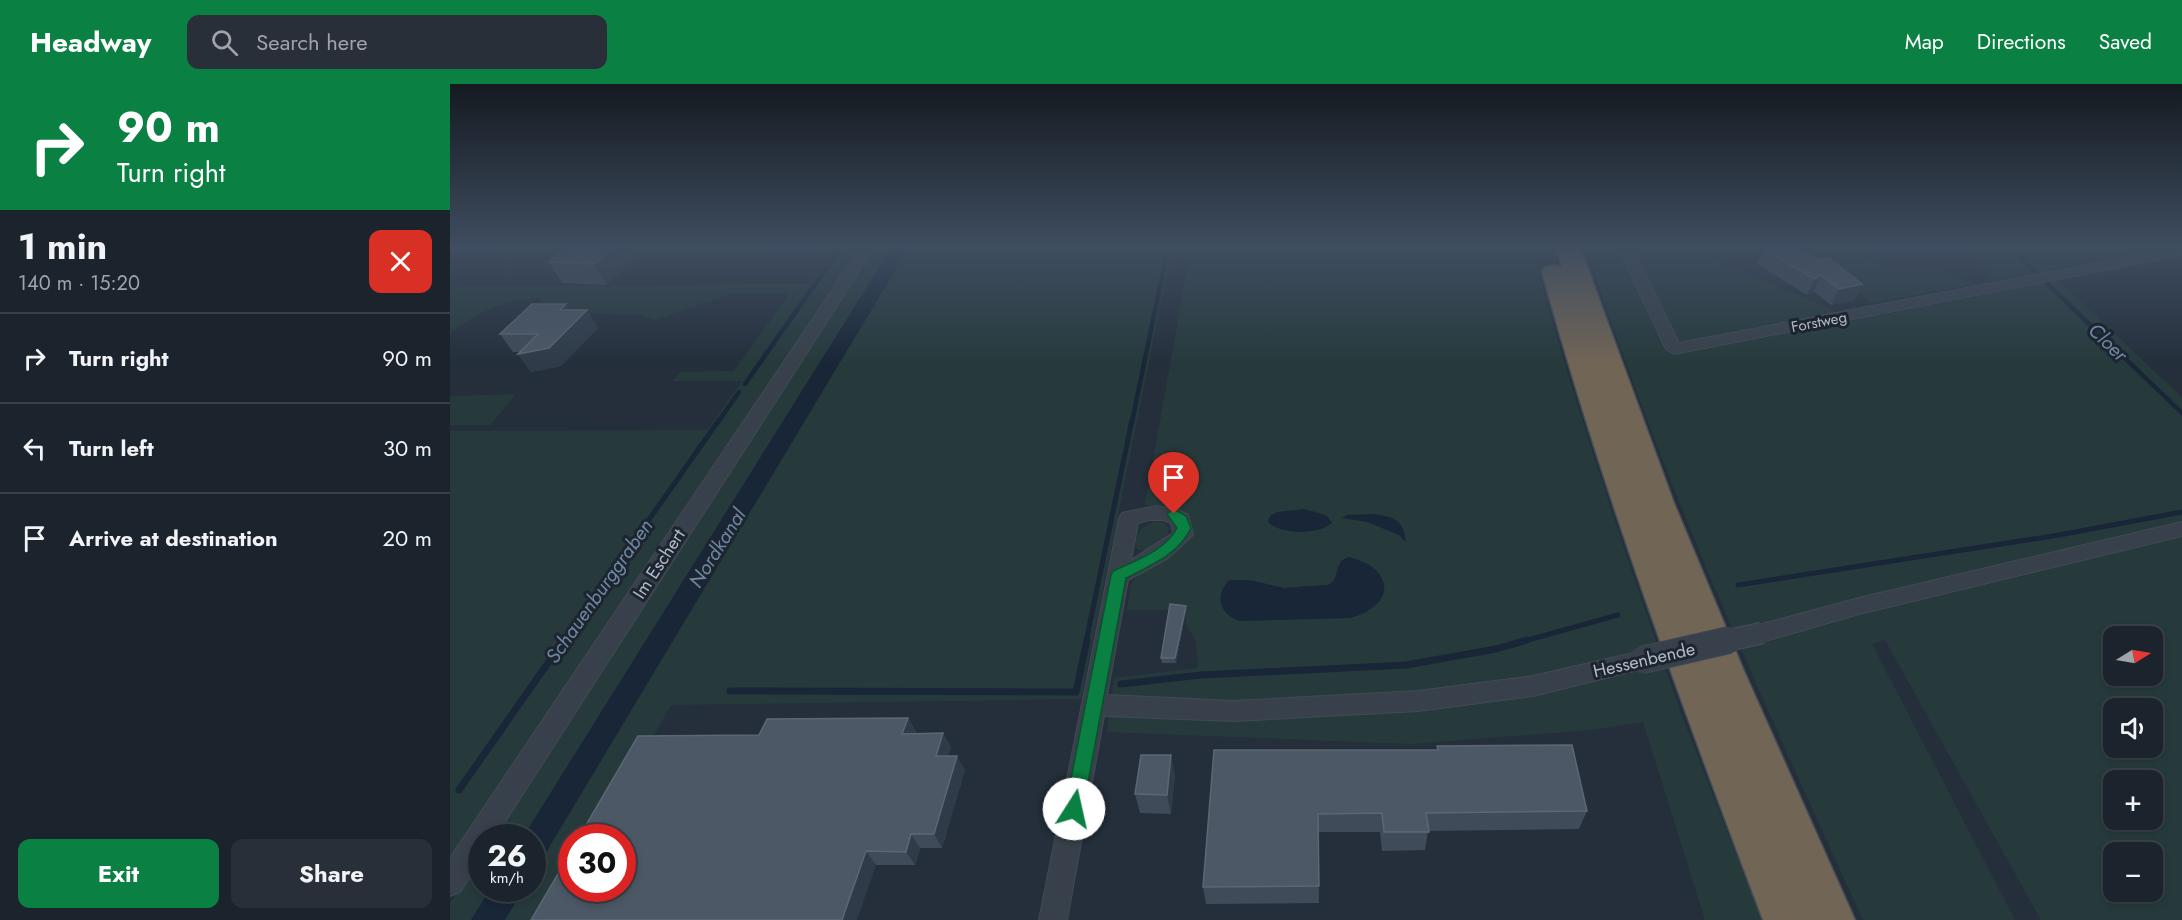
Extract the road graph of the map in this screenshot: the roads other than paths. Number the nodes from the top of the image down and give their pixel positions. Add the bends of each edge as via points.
1 (842, 286) edge
2 (1557, 286) edge
3 (1581, 286) edge
4 (1644, 286) edge
5 (2000, 286) edge
6 (2182, 529) edge
7 (1119, 575) junction
8 (1094, 705) junction
9 (450, 882) edge
10 (1053, 920) edge
11 (1787, 920) edge
12 (1831, 920) edge

1 - 9 street, Im Eschert
2 - 11 highway via 1639,536
3 - 12 highway via 1672,538
4 - 5 street, Forstweg via 1674,349
6 - 8 street, Hessenbende, bridge via 1533,686 1418,701 1235,711
7 - 7 street via 1130,518 1164,512 1181,520 1183,534 1156,556
7 - 8 street
8 - 10 street

